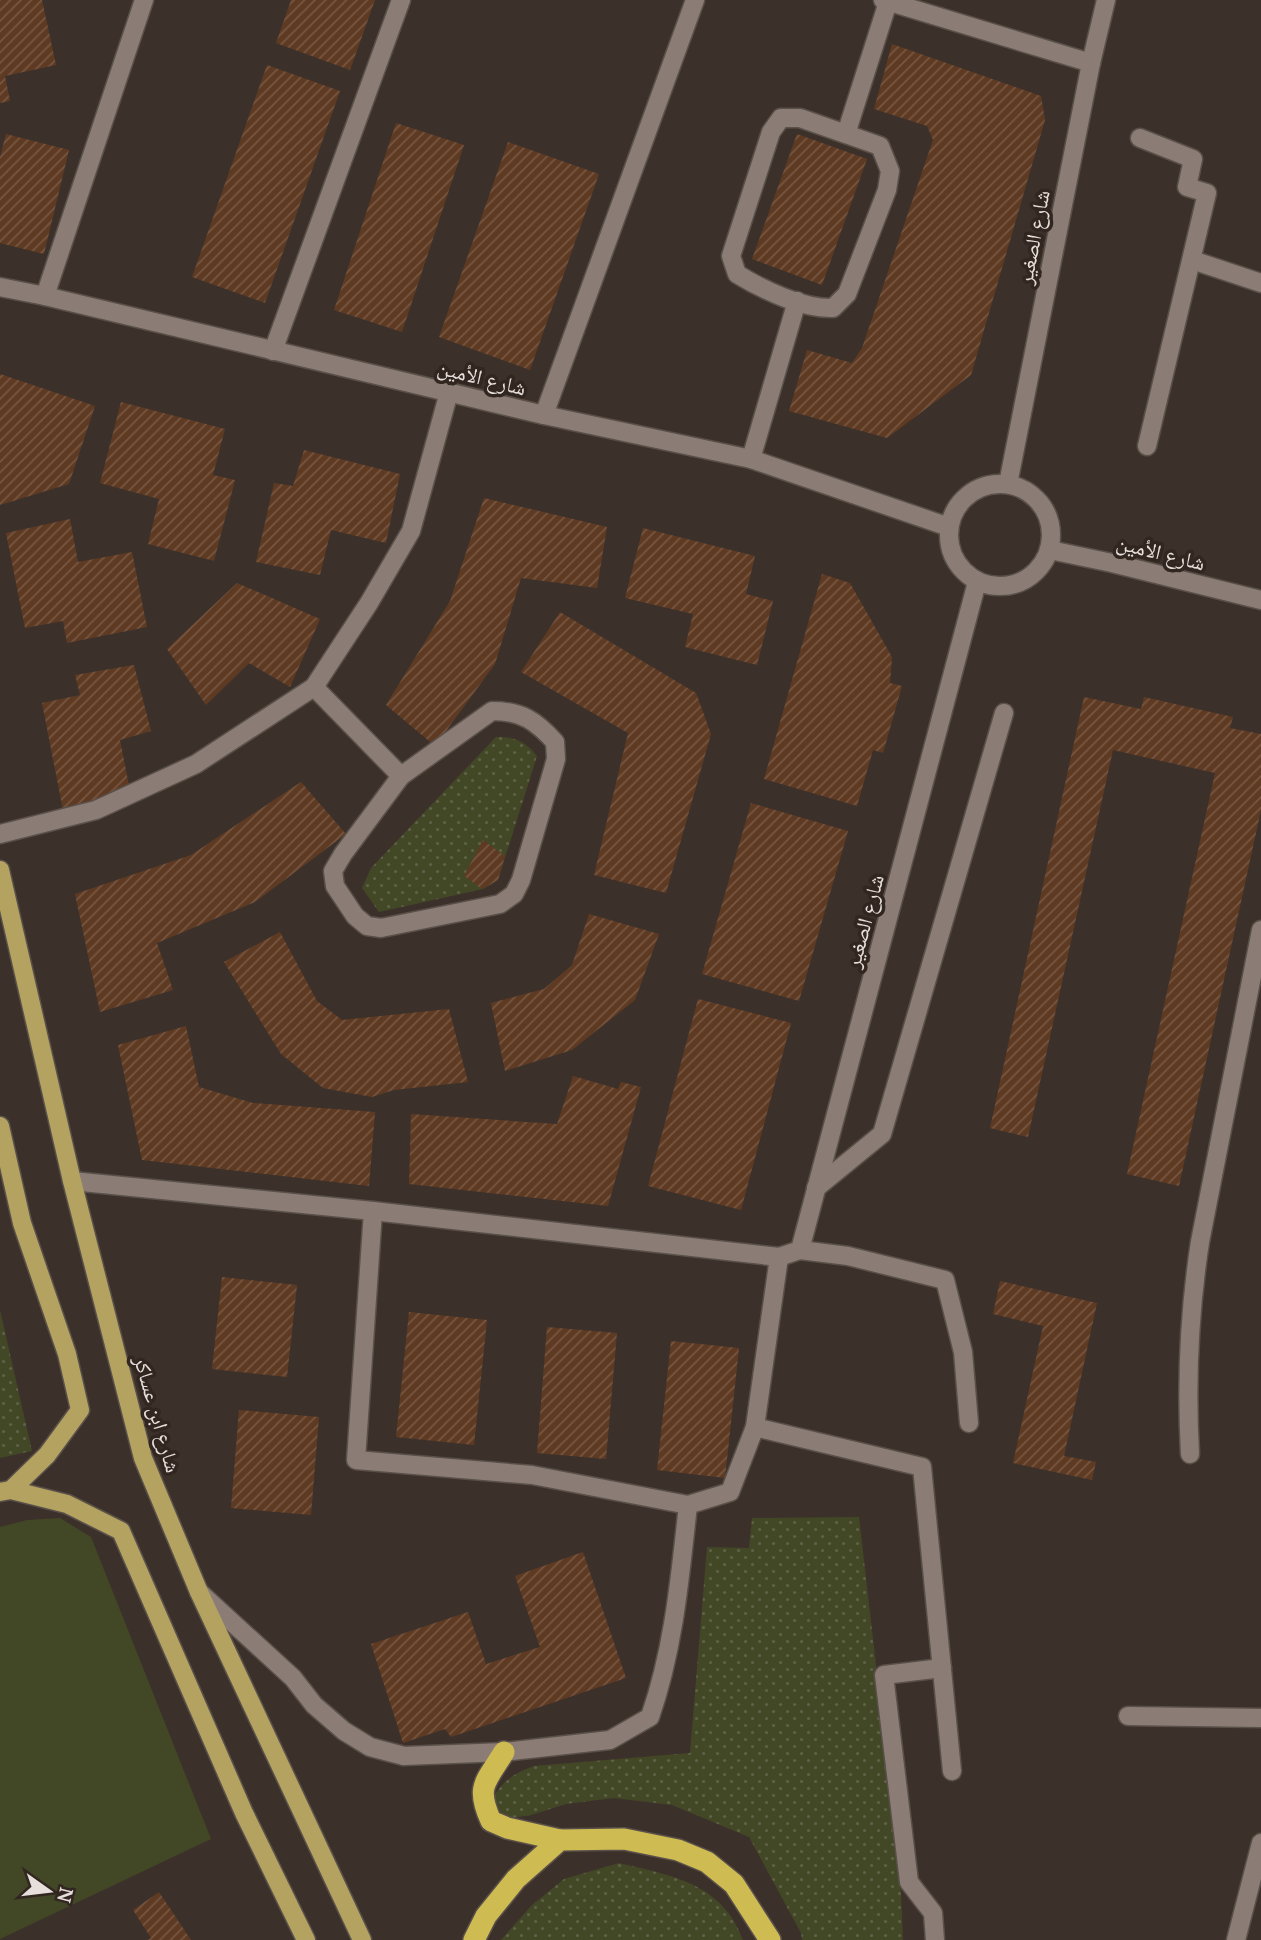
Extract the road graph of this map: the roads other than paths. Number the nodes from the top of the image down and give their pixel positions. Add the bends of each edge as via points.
1 (145, 0) edge
2 (401, 0) edge
3 (695, 0) edge
4 (1106, 0) edge
5 (885, 1) edge
6 (1091, 63) junction
7 (846, 134) junction
8 (1140, 138) dead end
9 (1192, 260) junction
10 (1261, 283) edge
11 (0, 287) edge
12 (45, 296) junction
13 (797, 301) junction
14 (272, 351) junction
15 (449, 392) junction
16 (544, 415) junction
17 (1147, 446) dead end
18 (751, 459) junction
19 (1008, 484) junction
20 (949, 527) junction
21 (1050, 550) junction
22 (977, 582) junction
23 (1261, 600) edge
24 (314, 687) junction
25 (1004, 713) dead end
26 (401, 776) junction
27 (0, 834) edge
28 (0, 870) edge
29 (1261, 930) edge
30 (1256, 980) edge
31 (0, 1126) edge
32 (72, 1181) junction
33 (816, 1188) junction
34 (373, 1211) junction
35 (800, 1250) junction
36 (779, 1257) junction
37 (969, 1423) dead end
38 (755, 1427) junction
39 (1190, 1454) dead end
40 (6, 1491) edge
41 (688, 1505) junction
42 (199, 1592) junction
43 (942, 1668) junction
44 (1128, 1716) dead end
45 (1261, 1717) edge
46 (504, 1752) junction
47 (952, 1771) dead end
48 (560, 1840) junction
49 (1261, 1843) edge
50 (306, 1940) edge
51 (362, 1940) edge
52 (474, 1940) edge
53 (770, 1940) edge
54 (935, 1940) edge
55 (1236, 1940) edge

1 - 12 street
2 - 14 street
3 - 16 street
4 - 6 street, شارع الصغير
5 - 6 street
5 - 7 street
6 - 19 street, شارع الصغير
7 - 13 street via 880,146 890,172 887,190 847,294 833,308 817,309
7 - 13 street via 800,118 781,118 771,132 731,256 737,274
8 - 9 street via 1192,159 1187,187 1207,193
9 - 10 street
9 - 17 street
11 - 12 street, شارع الأمين
12 - 14 street, شارع الأمين
13 - 18 street
14 - 15 street, شارع الأمين
15 - 16 street, شارع الأمين
15 - 24 street via 411,531
16 - 18 street, شارع الأمين
18 - 20 street, شارع الأمين
19 - 20 street via 992,484 970,494 954,511
19 - 21 street via 1033,495 1042,505 1050,522
20 - 22 street via 955,561
21 - 22 street via 1030,578 1015,585
21 - 23 street, شارع الأمين
22 - 33 street, شارع الصغير
24 - 26 street
24 - 27 street via 197,764 96,810
25 - 33 street via 882,1134
26 - 26 street via 492,711 522,715 540,726 555,742 556,760 514,894 500,904 381,928 367,926 355,916 335,886 333,871
28 - 32 main road, شارع ابن عساكر
29 - 30 street
30 - 39 street via 1192,1295 1187,1401
31 - 40 main road via 22,1223 67,1354 80,1410 47,1455
32 - 34 street
32 - 42 main road, شارع ابن عساكر via 143,1458
33 - 35 street, شارع الصغير
34 - 36 street
34 - 41 street via 356,1460 532,1475
35 - 36 street
35 - 37 street via 848,1256 946,1280 963,1352
36 - 38 street
38 - 41 street via 730,1492
38 - 43 street via 922,1467
40 - 50 main road via 67,1504 121,1531 244,1813
41 - 46 street via 676,1613 650,1717 610,1740
42 - 46 street via 293,1678 314,1705 370,1747 404,1756
42 - 51 main road, شارع ابن عساكر
43 - 47 street
43 - 54 street via 884,1675 909,1882 933,1913
44 - 45 street
46 - 48 highway via 483,1787 482,1802 491,1821
48 - 52 highway via 516,1879 486,1916
48 - 53 highway via 624,1839 678,1850 707,1862 734,1884
49 - 55 street

